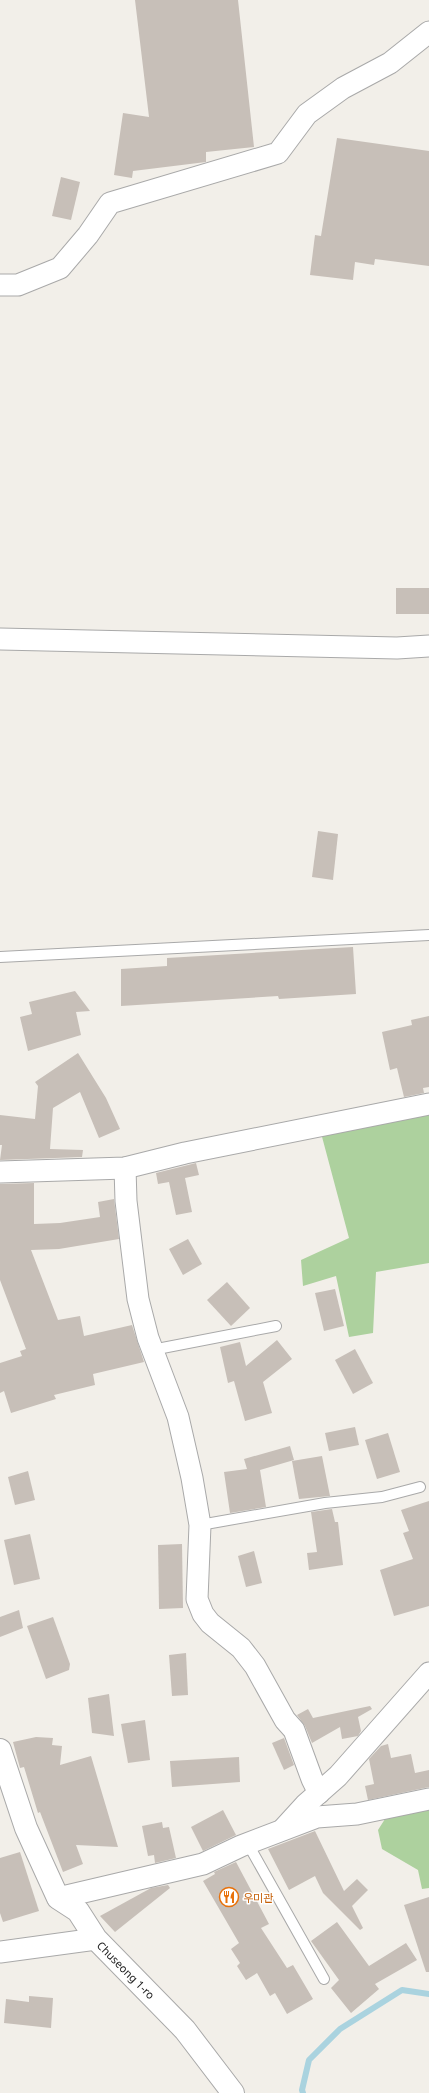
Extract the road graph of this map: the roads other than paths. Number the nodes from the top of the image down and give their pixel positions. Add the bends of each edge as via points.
1 (429, 32) edge
2 (0, 285) edge
3 (0, 639) edge
4 (429, 646) edge
5 (429, 935) edge
6 (0, 957) edge
7 (429, 1104) edge
8 (125, 1168) junction
9 (0, 1172) edge
10 (276, 1326) dead end
11 (152, 1350) junction
12 (420, 1487) dead end
13 (200, 1525) junction
14 (429, 1673) edge
15 (0, 1750) edge
16 (319, 1793) junction
17 (429, 1799) edge
18 (281, 1831) junction
19 (248, 1844) junction
20 (58, 1898) junction
21 (96, 1939) junction
22 (0, 1952) edge
23 (324, 1979) dead end
24 (233, 2093) edge

1 - 2 street via 390,63 343,88 307,114 278,153 110,203 88,235 60,268 18,285
3 - 4 street via 397,648
5 - 6 lane
7 - 8 street
8 - 9 street
8 - 11 street via 126,1201 138,1299
10 - 11 lane
11 - 13 street via 178,1416
12 - 13 lane via 382,1497 325,1503
13 - 16 street via 197,1599 203,1614 210,1624 241,1648 255,1666 285,1720 294,1730
14 - 16 street via 338,1776
15 - 20 street via 26,1828
16 - 18 street via 304,1805
17 - 18 street via 357,1814 317,1817
18 - 19 street
19 - 20 street via 203,1864
19 - 23 lane
20 - 21 street, Chuseong 1-ro via 78,1910
21 - 22 street
21 - 24 street, Chuseong 1-ro via 185,2030

